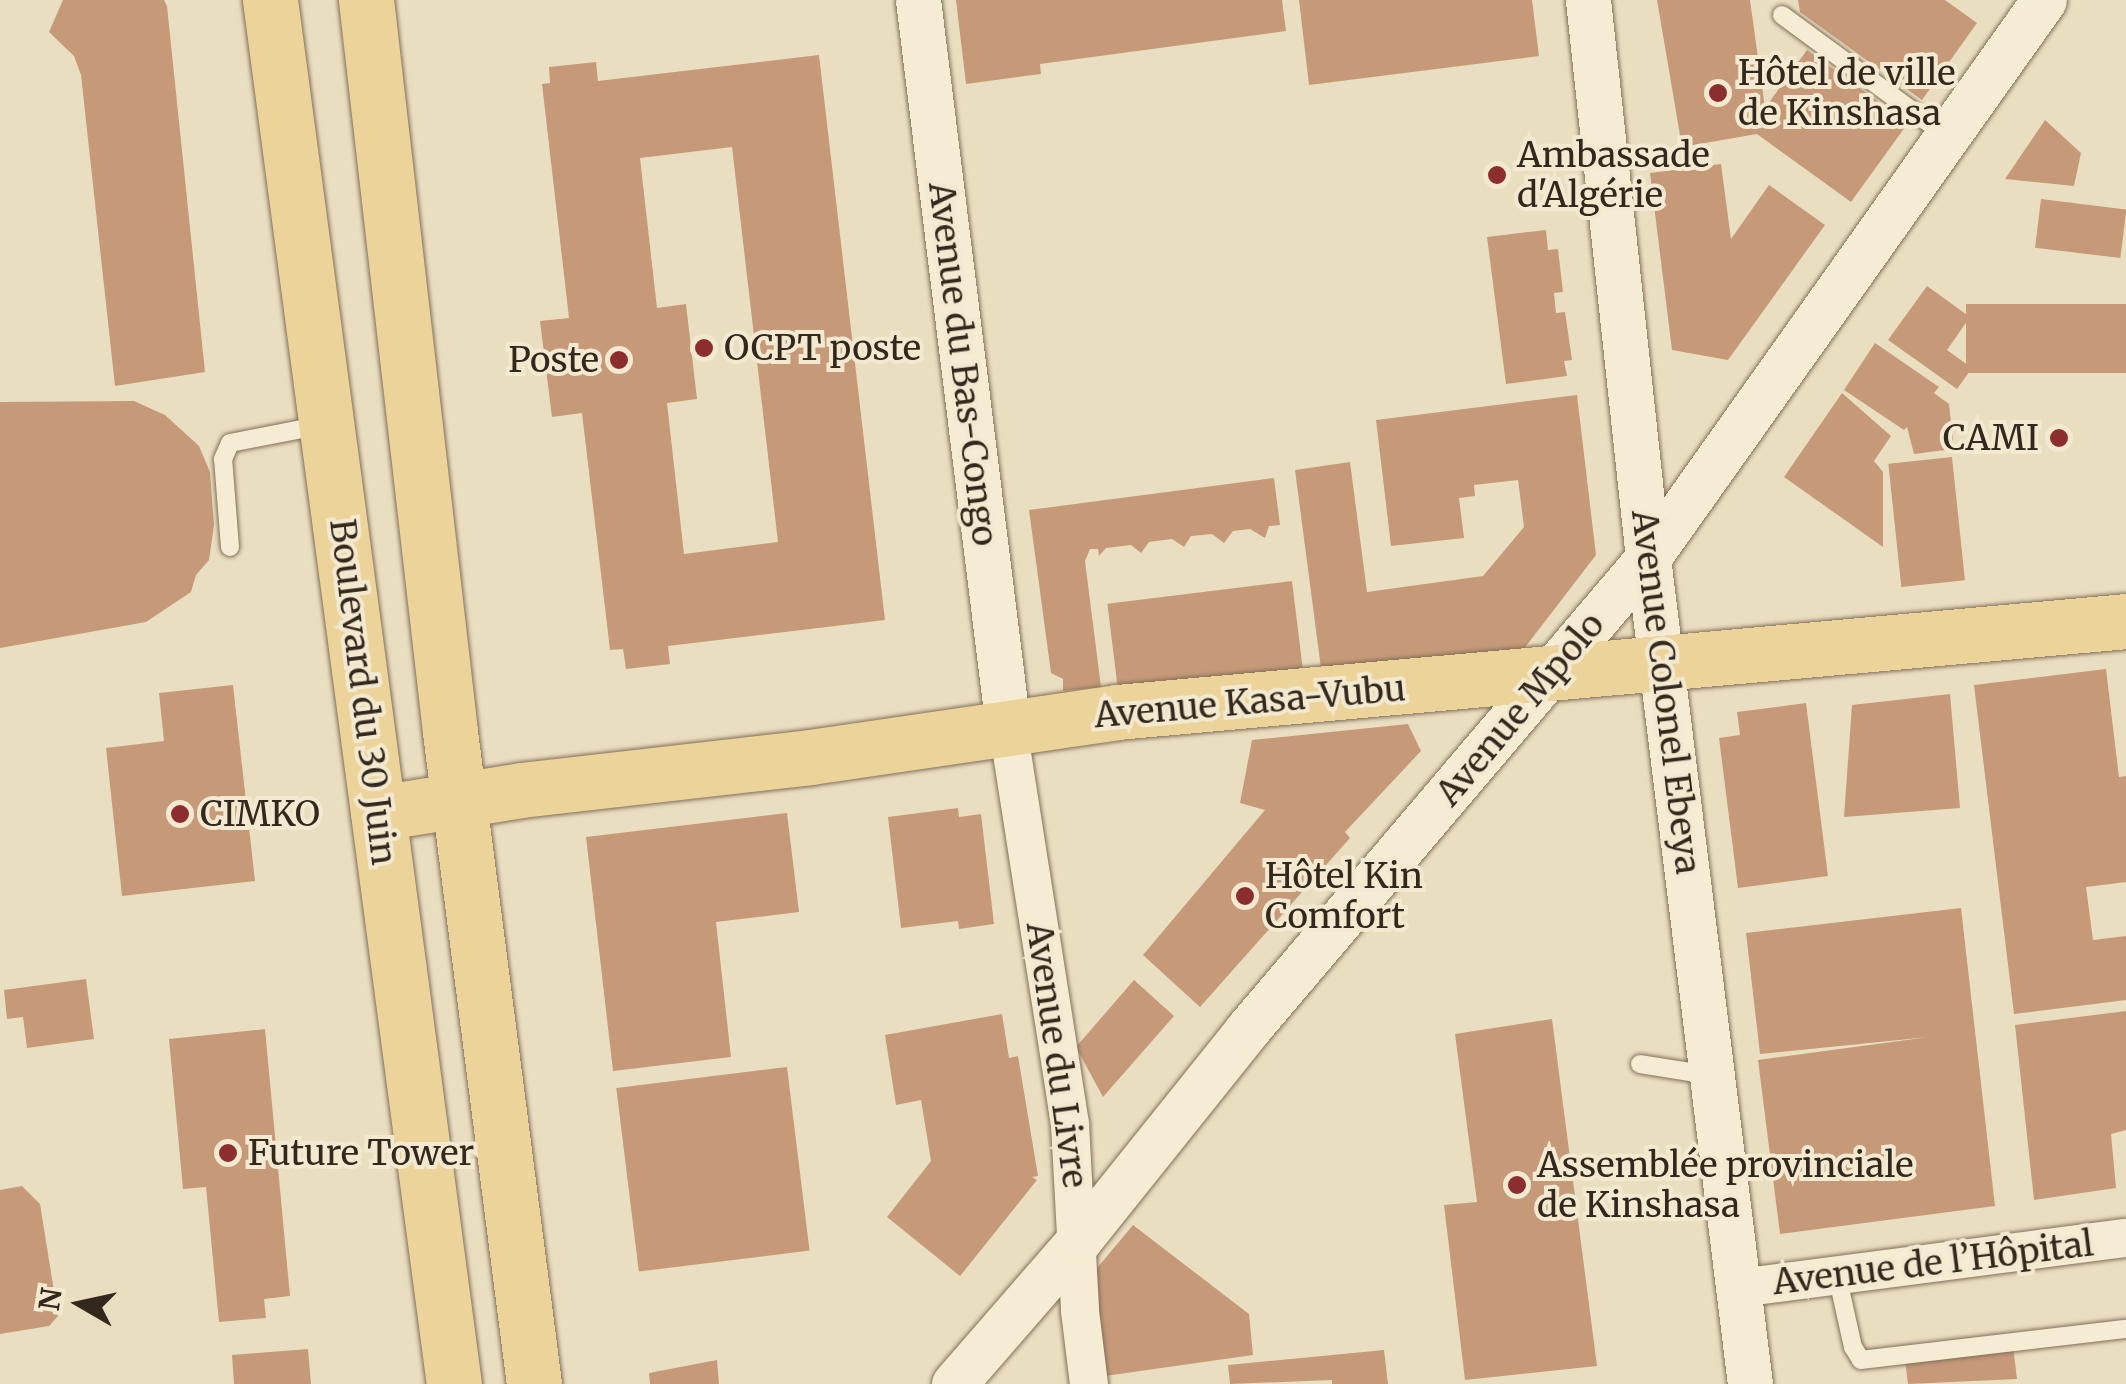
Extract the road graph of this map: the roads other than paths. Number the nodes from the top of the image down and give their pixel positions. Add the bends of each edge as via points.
1 (270, 0) edge
2 (366, 0) edge
3 (918, 0) edge
4 (1588, 0) edge
5 (2044, 0) edge
6 (1782, 15) dead end
7 (1947, 136) junction
8 (328, 424) junction
9 (230, 547) dead end
10 (1648, 558) junction
11 (2126, 621) edge
12 (1662, 665) junction
13 (1550, 675) junction
14 (1008, 728) junction
15 (462, 800) junction
16 (378, 813) junction
17 (1640, 1064) dead end
18 (1715, 1076) junction
19 (2126, 1238) edge
20 (1080, 1240) junction
21 (1837, 1275) junction
22 (1740, 1288) junction
23 (2126, 1329) edge
24 (454, 1384) edge
25 (534, 1384) edge
26 (954, 1384) edge
27 (1089, 1384) edge
28 (1750, 1384) edge

1 - 8 main road, Boulevard du 30 Juin
2 - 15 main road
3 - 14 street, Avenue du Bas-Congo
4 - 10 street, Avenue Colonel Ebeya
5 - 7 street, Avenue Mpolo
6 - 7 lane
7 - 10 street, Avenue Mpolo
8 - 9 lane via 230,443 223,459
8 - 16 main road, Boulevard du 30 Juin
10 - 12 street, Avenue Colonel Ebeya
10 - 13 street, Avenue Mpolo
11 - 12 main road, Avenue Kasa-Vubu
12 - 13 main road, Avenue Kasa-Vubu
12 - 18 street, Avenue Colonel Ebeya
13 - 14 main road, Avenue Kasa-Vubu via 1117,712
13 - 20 street, Avenue Mpolo via 1247,1030
14 - 15 main road, Avenue Kasa-Vubu
14 - 20 street, Avenue du Livre via 1070,1124
15 - 16 main road, Avenue Kasa-Vubu
15 - 25 main road
16 - 24 main road, Boulevard du 30 Juin
17 - 18 lane
18 - 22 street, Avenue Colonel Ebeya
19 - 21 street, Avenue de l’Hôpital
20 - 26 street, Avenue Mpolo
20 - 27 street, Avenue du Livre
21 - 22 street, Avenue de l’Hôpital
21 - 23 lane via 1861,1360
22 - 28 street, Avenue Colonel Ebeya

